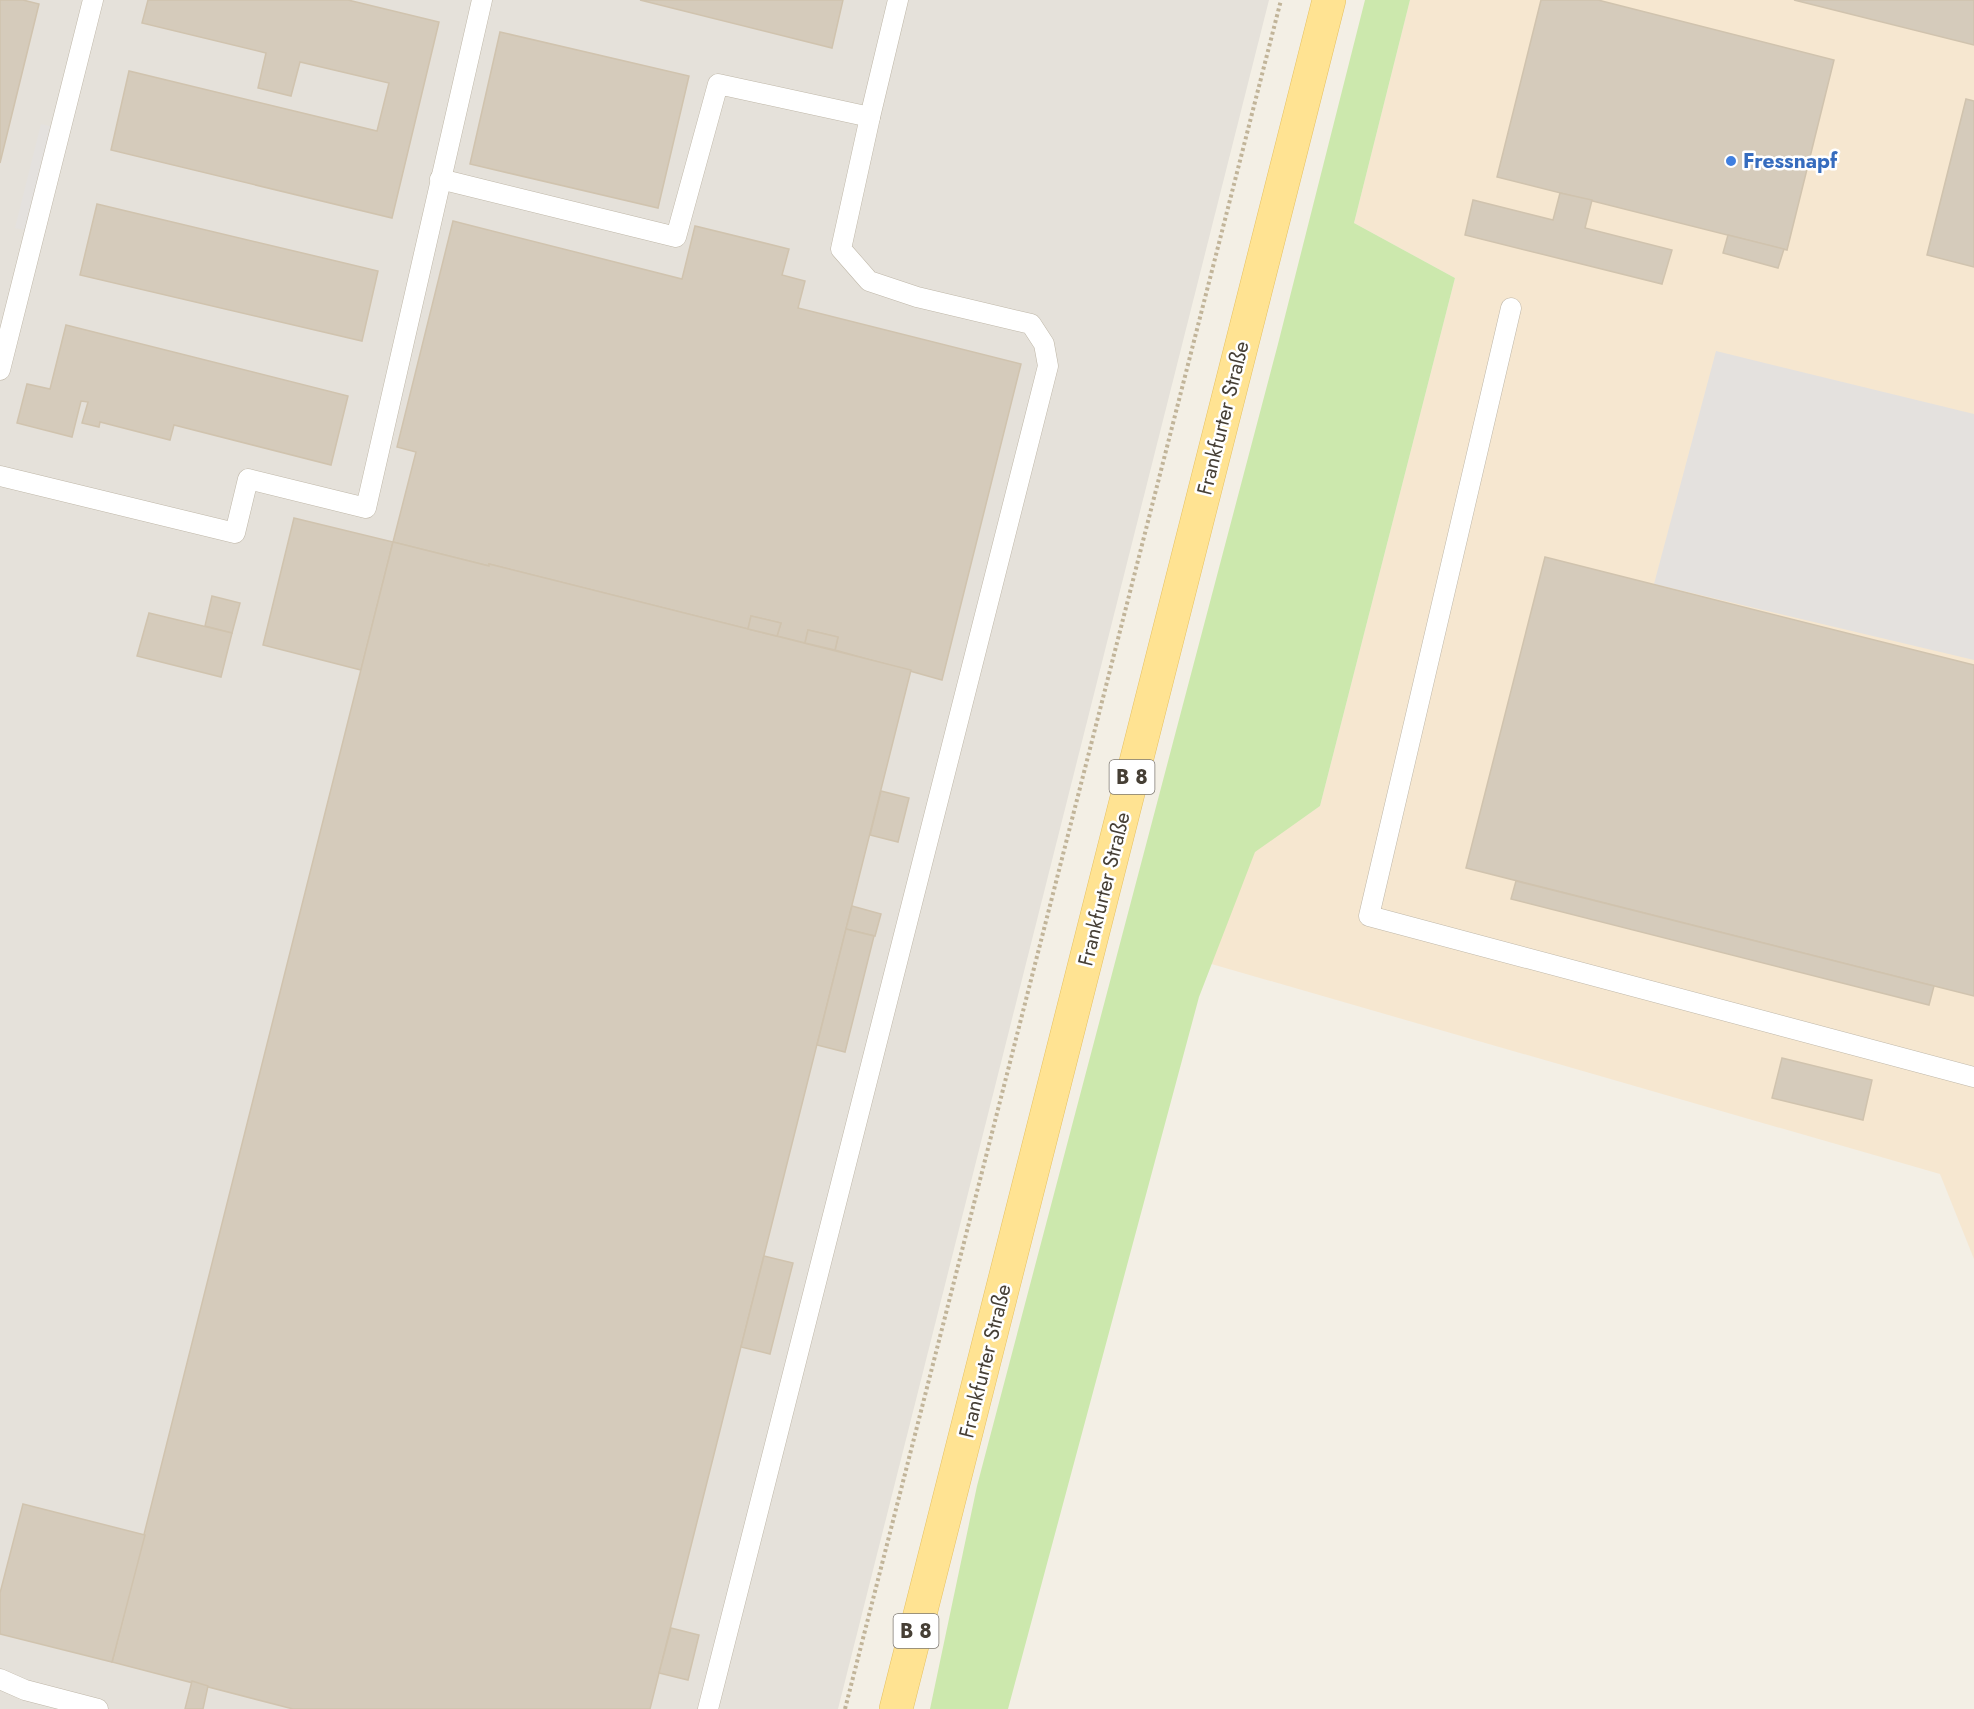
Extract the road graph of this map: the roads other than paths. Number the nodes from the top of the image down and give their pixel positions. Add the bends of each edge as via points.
1 (93, 0) edge
2 (482, 0) edge
3 (898, 0) edge
4 (1329, 0) edge
5 (870, 117) junction
6 (440, 179) junction
7 (1511, 308) dead end
8 (0, 370) edge
9 (0, 476) edge
10 (1974, 1077) edge
11 (0, 1679) edge
12 (98, 1709) edge
13 (708, 1709) edge
14 (896, 1709) edge

1 - 8 lane
2 - 6 lane
3 - 5 lane
4 - 14 main road, Frankfurter Straße / B 8
5 - 6 lane via 718,84 676,237
5 - 13 lane via 842,249 869,281 916,297 1031,324 1044,344 1048,366
6 - 9 lane via 366,508 248,479 235,533
7 - 10 lane via 1369,916
11 - 12 lane via 25,1690

